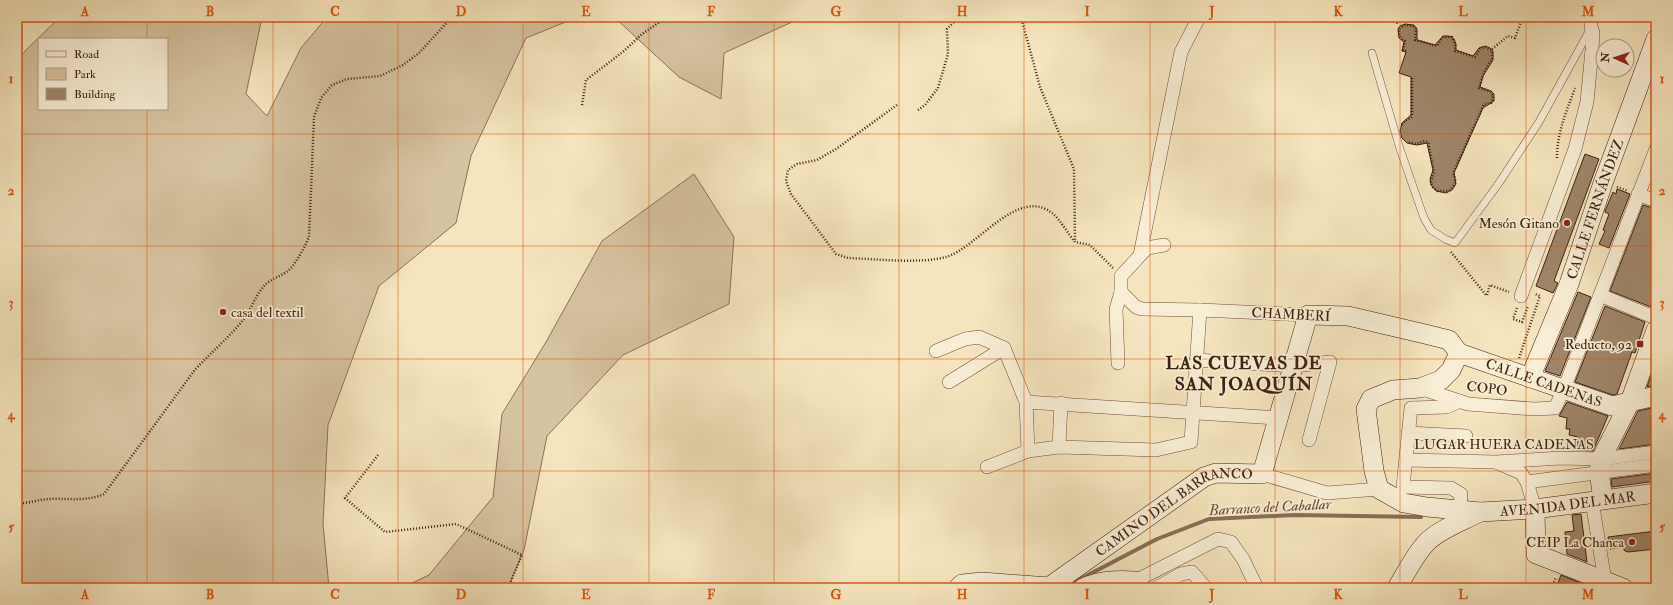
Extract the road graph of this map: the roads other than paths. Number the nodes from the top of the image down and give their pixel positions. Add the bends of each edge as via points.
1 (1199, 17) edge
2 (1594, 21) edge
3 (1656, 39) edge
4 (1372, 53) dead end
5 (1656, 149) edge
6 (1638, 194) junction
7 (1656, 201) edge
8 (1164, 245) dead end
9 (1140, 255) junction
10 (1121, 292) junction
11 (1600, 296) junction
12 (1528, 297) road end
13 (1200, 310) junction
14 (1308, 315) junction
15 (1656, 318) edge
16 (1656, 330) edge
17 (1004, 348) junction
18 (936, 351) dead end
19 (1459, 353) junction
20 (1196, 360) junction
21 (1118, 363) dead end
22 (1294, 366) junction
23 (1522, 375) junction
24 (949, 382) dead end
25 (1420, 388) junction
26 (1564, 389) junction
27 (1656, 396) edge
28 (1026, 402) junction
29 (1460, 402) junction
30 (1630, 402) junction
31 (1061, 403) junction
32 (1193, 414) junction
33 (1278, 418) junction
34 (1408, 433) junction
35 (1466, 436) dead end
36 (1309, 440) dead end
37 (1059, 447) junction
38 (1028, 451) junction
39 (1656, 452) edge
40 (1406, 460) junction
41 (1496, 462) junction
42 (1656, 465) edge
43 (1600, 466) junction
44 (986, 467) dead end
45 (1262, 474) junction
46 (1527, 482) junction
47 (1379, 489) junction
48 (1656, 493) edge
49 (1597, 500) junction
50 (1433, 507) junction
51 (1535, 509) junction
52 (1460, 510) junction
53 (1480, 512) junction
54 (1428, 541) junction
55 (1604, 581) junction
56 (1137, 584) edge
57 (958, 588) edge
58 (1083, 588) edge
59 (1156, 588) edge
60 (1206, 588) edge
61 (1257, 588) edge
62 (1397, 588) edge
63 (1623, 588) edge

1 - 9 street via 1181,52
2 - 4 lane via 1539,122 1455,243 1431,230 1424,218 1400,149
2 - 12 street via 1587,102
3 - 23 street, CALLE FERNÁNDEZ via 1569,284
5 - 6 street
6 - 7 street
6 - 11 street
8 - 9 street via 1147,248
9 - 10 street via 1121,276
10 - 13 street, CHAMBERÍ via 1136,307 1142,309
10 - 21 street via 1116,309
11 - 15 street
11 - 26 street
13 - 14 street, CHAMBERÍ
13 - 20 street
14 - 19 street, CHAMBERÍ via 1348,316 1449,340
14 - 22 street, CAMINO DEL BARRANCO
16 - 30 street
17 - 18 street via 979,337 965,339
17 - 24 street
17 - 28 street
19 - 23 street, CALLE CADENAS
19 - 25 street via 1451,370 1441,380
20 - 22 street
20 - 32 street
22 - 33 street, CAMINO DEL BARRANCO
22 - 36 street via 1330,362
23 - 26 street, CALLE CADENAS
25 - 29 street, COPO
25 - 47 street via 1393,390 1371,399 1366,409 1374,471
26 - 29 street, COPO via 1556,408 1534,409
26 - 30 street, CALLE CADENAS via 1612,406
27 - 30 street, CALLE CADENAS
28 - 31 street
28 - 38 street
29 - 34 street via 1447,407 1411,408
30 - 43 street
31 - 32 street
31 - 37 street
32 - 33 street
32 - 37 street via 1191,442 1156,450
33 - 45 street, CAMINO DEL BARRANCO
34 - 35 street
34 - 40 street
37 - 38 street
38 - 44 street
39 - 43 street
40 - 41 street, LUGAR HUERA CADENAS
40 - 52 street via 1403,487 1451,488 1461,494
41 - 43 street, LUGAR HUERA CADENAS via 1561,458
41 - 46 street via 1521,473
42 - 43 street
43 - 46 street
43 - 49 street
45 - 47 street via 1327,493
45 - 57 street, CAMINO DEL BARRANCO via 1216,473 1204,476 1049,587 982,582 962,584
46 - 51 street
47 - 50 street, AVENIDA DEL MAR via 1404,503
48 - 49 street, AVENIDA DEL MAR
49 - 51 street, AVENIDA DEL MAR
49 - 55 street
50 - 52 street, AVENIDA DEL MAR
50 - 54 street
51 - 53 street, AVENIDA DEL MAR
51 - 55 street via 1536,554
52 - 53 street, AVENIDA DEL MAR
53 - 54 street
54 - 62 street
55 - 63 street
56 - 58 street via 1113,580
56 - 61 street via 1218,539 1231,542 1243,559
59 - 60 street via 1181,574 1192,572

